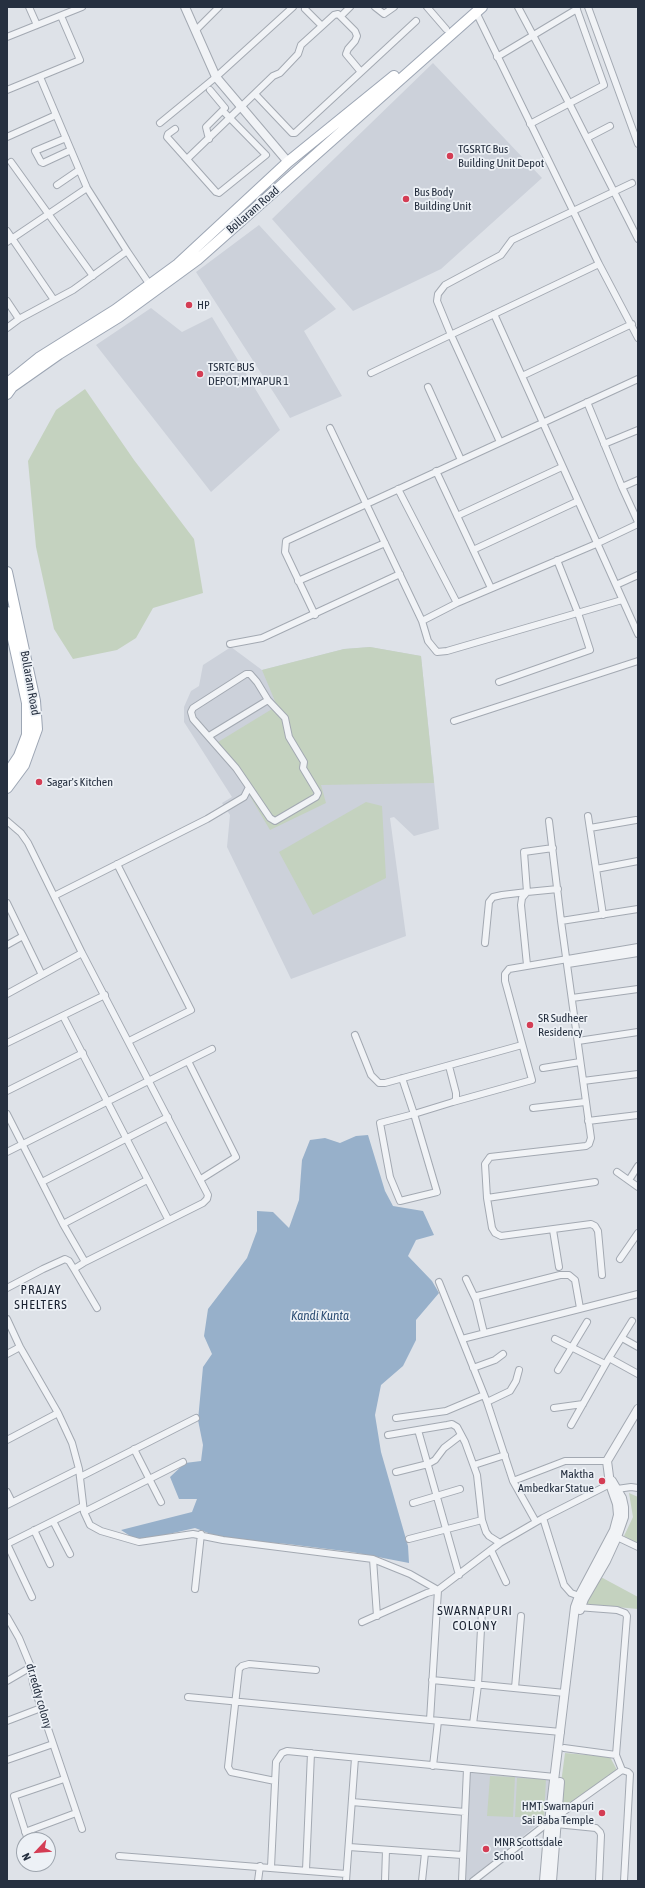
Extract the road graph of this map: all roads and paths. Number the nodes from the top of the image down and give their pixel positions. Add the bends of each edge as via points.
1 (29, 7) edge
2 (82, 7) edge
3 (186, 7) edge
4 (219, 7) edge
5 (293, 7) edge
6 (350, 7) edge
7 (375, 7) edge
8 (394, 7) edge
9 (427, 7) edge
10 (518, 7) edge
11 (588, 7) edge
12 (577, 8) edge
13 (305, 9) dead end
14 (477, 9) edge
15 (61, 16) junction
16 (341, 16) junction
17 (416, 21) dead end
18 (37, 24) junction
19 (322, 26) junction
20 (446, 29) junction
21 (196, 30) junction
22 (533, 34) junction
23 (7, 37) edge
24 (497, 57) junction
25 (361, 72) junction
26 (40, 77) junction
27 (216, 77) junction
28 (7, 90) edge
29 (210, 90) dead end
30 (256, 95) junction
31 (569, 103) junction
32 (241, 109) junction
33 (224, 111) junction
34 (56, 115) junction
35 (231, 118) junction
36 (160, 123) dead end
37 (530, 124) junction
38 (610, 126) dead end
39 (175, 129) dead end
40 (7, 137) edge
41 (66, 138) junction
42 (587, 138) junction
43 (208, 139) junction
44 (638, 144) edge
45 (71, 150) junction
46 (186, 159) junction
47 (11, 162) dead end
48 (288, 162) junction
49 (79, 170) junction
50 (632, 183) dead end
51 (57, 184) dead end
52 (87, 188) junction
53 (615, 191) junction
54 (573, 211) junction
55 (49, 214) junction
56 (7, 231) edge
57 (638, 239) edge
58 (9, 241) edge
59 (127, 251) junction
60 (599, 264) junction
61 (93, 276) junction
62 (150, 285) junction
63 (54, 300) junction
64 (7, 301) edge
65 (494, 314) junction
66 (19, 319) junction
67 (632, 324) junction
68 (7, 328) edge
69 (451, 335) junction
70 (638, 338) edge
71 (371, 373) dead end
72 (522, 376) junction
73 (638, 379) edge
74 (7, 384) edge
75 (428, 387) dead end
76 (7, 394) edge
77 (587, 402) junction
78 (542, 422) junction
79 (330, 428) dead end
80 (638, 430) edge
81 (500, 442) junction
82 (604, 444) junction
83 (461, 460) junction
84 (562, 467) junction
85 (436, 471) junction
86 (638, 480) edge
87 (622, 487) junction
88 (398, 489) junction
89 (578, 501) junction
90 (365, 504) junction
91 (457, 516) junction
92 (638, 523) edge
93 (385, 543) junction
94 (596, 544) junction
95 (473, 550) junction
96 (557, 560) junction
97 (7, 572) edge
98 (400, 574) junction
99 (638, 575) edge
100 (299, 582) junction
101 (616, 585) junction
102 (491, 588) junction
103 (622, 600) junction
104 (457, 603) junction
105 (7, 612) edge
106 (578, 613) junction
107 (315, 615) junction
108 (422, 621) junction
109 (638, 634) edge
110 (230, 644) dead end
111 (638, 661) edge
112 (499, 682) dead end
113 (268, 700) junction
114 (454, 721) dead end
115 (209, 736) junction
116 (7, 774) edge
117 (249, 787) junction
118 (7, 788) edge
119 (588, 816) dead end
120 (636, 820) dead end
121 (7, 821) edge
122 (549, 821) dead end
123 (590, 828) junction
124 (552, 848) junction
125 (638, 861) edge
126 (117, 864) junction
127 (596, 869) junction
128 (558, 889) junction
129 (527, 892) junction
130 (54, 896) junction
131 (7, 903) edge
132 (638, 909) edge
133 (603, 915) junction
134 (561, 921) junction
135 (23, 936) junction
136 (485, 943) dead end
137 (7, 945) edge
138 (638, 947) edge
139 (82, 953) junction
140 (638, 953) edge
141 (568, 961) junction
142 (527, 965) junction
143 (42, 975) junction
144 (638, 989) edge
145 (7, 994) edge
146 (105, 995) junction
147 (572, 998) junction
148 (63, 1016) junction
149 (638, 1032) edge
150 (355, 1035) dead end
151 (129, 1040) junction
152 (578, 1041) junction
153 (7, 1043) edge
154 (522, 1045) junction
155 (212, 1049) dead end
156 (82, 1053) junction
157 (188, 1061) junction
158 (580, 1062) junction
159 (449, 1066) junction
160 (543, 1068) dead end
161 (638, 1074) edge
162 (402, 1078) junction
163 (149, 1080) junction
164 (583, 1082) junction
165 (7, 1091) edge
166 (108, 1101) junction
167 (454, 1102) junction
168 (586, 1102) junction
169 (533, 1108) dead end
170 (7, 1114) edge
171 (414, 1114) junction
172 (638, 1115) edge
173 (168, 1117) junction
174 (588, 1121) junction
175 (127, 1138) junction
176 (22, 1144) junction
177 (7, 1152) edge
178 (638, 1166) edge
179 (617, 1172) dead end
180 (201, 1179) junction
181 (147, 1180) junction
182 (629, 1180) junction
183 (42, 1182) junction
184 (595, 1182) dead end
185 (638, 1187) edge
186 (487, 1198) junction
187 (168, 1219) junction
188 (63, 1224) junction
189 (553, 1230) junction
190 (638, 1233) edge
191 (620, 1259) dead end
192 (85, 1262) junction
193 (74, 1268) junction
194 (559, 1268) dead end
195 (602, 1275) dead end
196 (466, 1279) dead end
197 (439, 1282) dead end
198 (7, 1288) edge
199 (638, 1294) edge
200 (476, 1300) junction
201 (97, 1308) dead end
202 (580, 1308) junction
203 (7, 1319) edge
204 (632, 1321) dead end
205 (587, 1322) dead end
206 (484, 1333) junction
207 (622, 1338) junction
208 (462, 1339) junction
209 (555, 1339) dead end
210 (20, 1347) junction
211 (571, 1347) junction
212 (638, 1347) edge
213 (7, 1354) edge
214 (503, 1354) dead end
215 (609, 1358) junction
216 (605, 1364) junction
217 (473, 1368) junction
218 (519, 1370) dead end
219 (558, 1370) dead end
220 (638, 1374) edge
221 (484, 1395) junction
222 (488, 1402) junction
223 (583, 1404) junction
224 (554, 1408) dead end
225 (638, 1409) edge
226 (58, 1413) junction
227 (196, 1418) dead end
228 (396, 1418) dead end
229 (571, 1425) dead end
230 (418, 1430) junction
231 (388, 1435) dead end
232 (461, 1435) junction
233 (7, 1440) edge
234 (134, 1449) junction
235 (505, 1455) junction
236 (607, 1461) junction
237 (183, 1462) dead end
238 (428, 1464) junction
239 (474, 1466) junction
240 (79, 1470) junction
241 (396, 1472) dead end
242 (80, 1477) junction
243 (149, 1479) junction
244 (514, 1480) junction
245 (609, 1480) junction
246 (617, 1488) junction
247 (638, 1488) edge
248 (460, 1489) dead end
249 (7, 1492) edge
250 (437, 1496) junction
251 (160, 1502) dead end
252 (10, 1503) edge
253 (413, 1503) dead end
254 (83, 1509) junction
255 (543, 1518) junction
256 (482, 1520) junction
257 (53, 1521) junction
258 (536, 1522) junction
259 (445, 1529) junction
260 (34, 1530) junction
261 (201, 1534) junction
262 (617, 1537) junction
263 (409, 1539) dead end
264 (500, 1543) junction
265 (638, 1547) edge
266 (491, 1550) junction
267 (70, 1554) dead end
268 (373, 1559) junction
269 (50, 1564) dead end
270 (459, 1575) junction
271 (506, 1582) dead end
272 (195, 1589) dead end
273 (438, 1590) junction
274 (579, 1596) junction
275 (32, 1597) dead end
276 (578, 1607) junction
277 (482, 1610) dead end
278 (377, 1616) junction
279 (521, 1616) dead end
280 (7, 1617) edge
281 (362, 1622) dead end
282 (31, 1667) junction
283 (316, 1670) dead end
284 (432, 1680) junction
285 (7, 1681) edge
286 (478, 1685) junction
287 (515, 1688) junction
288 (565, 1694) junction
289 (188, 1697) dead end
290 (235, 1702) junction
291 (41, 1708) junction
292 (430, 1720) junction
293 (7, 1721) edge
294 (438, 1721) junction
295 (473, 1724) junction
296 (561, 1732) junction
297 (53, 1744) junction
298 (564, 1748) junction
299 (311, 1753) junction
300 (616, 1755) junction
301 (355, 1758) junction
302 (7, 1760) edge
303 (433, 1766) junction
304 (467, 1769) junction
305 (622, 1770) junction
306 (555, 1777) junction
307 (64, 1779) junction
308 (275, 1781) junction
309 (352, 1802) junction
310 (465, 1812) junction
311 (76, 1813) junction
312 (554, 1821) junction
313 (82, 1829) dead end
314 (25, 1832) joint
315 (348, 1847) junction
316 (386, 1850) junction
317 (425, 1853) junction
318 (462, 1855) junction
319 (119, 1856) dead end
320 (260, 1866) junction
321 (271, 1867) junction
322 (306, 1870) junction
323 (346, 1874) junction
324 (258, 1881) edge
325 (346, 1881) edge
326 (385, 1881) edge
327 (422, 1881) edge
328 (462, 1881) edge
329 (473, 1881) edge
330 (544, 1881) edge
331 (552, 1881) edge
332 (599, 1881) edge
333 (624, 1881) edge

1 - 18 street
2 - 15 street
3 - 21 street
4 - 21 street
5 - 27 street
6 - 16 street
7 - 8 street via 384,14
9 - 20 street
10 - 22 street
11 - 44 street
12 - 22 street
12 - 31 street via 604,85
13 - 19 street
14 - 20 main road, Bollaram Road
14 - 24 street
14 - 76 main road, Bollaram Road via 197,260 119,317 12,387
15 - 18 street
15 - 26 street via 80,60
16 - 19 street via 334,15
16 - 25 street via 357,36 346,54
17 - 25 street
18 - 23 street
19 - 30 street via 300,45 297,56 280,73 273,76
20 - 48 main road, Bollaram Road via 347,116
21 - 27 street
22 - 24 street
22 - 31 street
24 - 37 street
25 - 30 street via 292,134
26 - 28 street
26 - 34 street
27 - 32 street
27 - 36 street
29 - 33 street via 224,107
30 - 32 street
31 - 37 street
31 - 42 street
32 - 35 street
32 - 48 street
33 - 35 street
33 - 43 street via 206,127
34 - 40 street
34 - 41 street
35 - 43 street
35 - 46 street via 265,153 265,156 217,193
37 - 54 street
38 - 42 street
39 - 46 street via 167,137
41 - 45 street
41 - 45 street via 35,151 43,163
42 - 53 street
43 - 46 street
45 - 49 street
47 - 55 street
48 - 62 main road, Bollaram Road via 198,247
49 - 51 street
49 - 52 street
50 - 53 street
52 - 55 street
52 - 59 street
53 - 54 street
53 - 57 street
54 - 60 street
54 - 69 street via 512,240 501,255 445,285 438,294 437,301
55 - 58 street
55 - 61 street
56 - 58 street
58 - 63 street
59 - 61 street
59 - 62 street
60 - 65 street
60 - 67 street
61 - 63 street
62 - 74 main road, Bollaram Road via 40,357
63 - 66 street
64 - 66 street
65 - 69 street
65 - 72 street
66 - 68 street
67 - 70 street
67 - 72 street
69 - 71 street
69 - 81 street
72 - 78 street
73 - 77 street
75 - 83 street
77 - 78 street
77 - 82 street
78 - 81 street
78 - 84 street
79 - 90 street
80 - 82 street
81 - 83 street
82 - 87 street
83 - 85 street
84 - 89 street
84 - 91 street
85 - 88 street
85 - 91 street
86 - 87 street
87 - 92 street
88 - 90 street
88 - 104 street
89 - 94 street
89 - 95 street
90 - 93 street
90 - 100 street via 286,541 285,552
91 - 95 street
92 - 94 street
93 - 98 street
93 - 100 street
94 - 96 street
94 - 101 street
95 - 102 street
96 - 102 street
96 - 106 street
97 - 118 main road, Bollaram Road via 35,701 37,729 24,764
98 - 107 street
98 - 108 street
99 - 101 street
100 - 107 street
101 - 103 street
102 - 104 street
103 - 106 street
103 - 109 street
104 - 108 street
105 - 116 main road, Bollaram Road via 27,703 28,724 27,735 19,756
106 - 108 street via 437,652 428,641
106 - 112 street via 590,650
107 - 110 street via 262,638
111 - 114 street
113 - 115 street
113 - 115 street via 257,682 250,674 246,674 192,708 193,719
113 - 117 street via 285,718 289,737 318,793 316,797 275,821 270,818
115 - 117 street
117 - 126 street via 244,797 207,819
119 - 123 street
120 - 123 street
121 - 130 street via 28,843
122 - 124 street
123 - 127 street
124 - 128 street
124 - 129 street via 524,852
125 - 127 street
126 - 130 street
126 - 151 street via 191,1010
127 - 133 street
128 - 129 street
128 - 134 street
129 - 136 street via 493,897 489,902
129 - 142 street via 522,898 521,905
130 - 139 street
131 - 135 street
132 - 133 street
133 - 134 street
134 - 141 street
135 - 137 street
135 - 143 street
138 - 141 street
139 - 143 street
139 - 146 street
140 - 141 street
141 - 142 street
141 - 147 street
142 - 154 street via 509,968 505,981
143 - 145 street
144 - 147 street
146 - 148 street
146 - 151 street
147 - 152 street
148 - 153 street
148 - 156 street
149 - 152 street
150 - 162 street via 375,1080 385,1083
151 - 163 street
152 - 158 street
154 - 159 street
154 - 167 street via 532,1080
155 - 157 street
156 - 165 street
156 - 166 street
157 - 163 street
157 - 180 street via 236,1157
158 - 160 street
158 - 164 street
159 - 162 street
159 - 167 street via 456,1093
161 - 164 street
162 - 171 street
163 - 166 street
163 - 173 street
164 - 168 street
166 - 175 street
166 - 176 street
167 - 171 street
168 - 169 street
168 - 174 street
170 - 176 street
171 - 171 street via 380,1123 390,1177 400,1201 437,1192
172 - 174 street
173 - 175 street
173 - 180 street
174 - 186 street via 591,1138 586,1146 490,1157 485,1164
175 - 181 street
175 - 183 street
176 - 177 street
176 - 183 street
178 - 182 street
179 - 182 street
180 - 187 street via 208,1195 207,1199
181 - 187 street
181 - 188 street
182 - 185 street
183 - 188 street
184 - 186 street
186 - 189 street via 492,1228 501,1236
187 - 192 street
188 - 192 street
189 - 194 street
189 - 195 street via 591,1224 596,1226
190 - 191 street
192 - 193 street
193 - 198 street via 69,1261 62,1260
193 - 201 street
196 - 200 street
197 - 208 street
199 - 202 street
200 - 202 street via 477,1296 560,1275 569,1275 575,1280
200 - 206 street
202 - 206 street
203 - 210 street
204 - 207 street
205 - 211 street
206 - 208 street
207 - 212 street
207 - 215 street
208 - 217 street
209 - 211 street
210 - 213 street
210 - 226 street
211 - 216 street
211 - 219 street
214 - 217 street via 495,1360
215 - 216 street
215 - 220 street
216 - 223 street
217 - 221 street
218 - 222 street via 510,1391
221 - 222 street
221 - 228 street via 446,1410
222 - 235 street
223 - 224 street
223 - 229 street
225 - 236 street
226 - 233 street
226 - 240 street via 72,1443
227 - 234 street
230 - 231 street
230 - 232 street via 452,1424
230 - 238 street
232 - 238 street
232 - 239 street
234 - 242 street
234 - 243 street
235 - 239 street
235 - 244 street
236 - 244 street via 565,1461
236 - 245 street
237 - 243 street
238 - 241 street
238 - 250 street
239 - 256 street
240 - 242 street
240 - 252 street
242 - 254 street
243 - 251 street
243 - 254 street
244 - 258 street
245 - 246 street
245 - 255 street
245 - 274 street via 618,1515 614,1530
246 - 247 street
246 - 262 street via 624,1507 624,1517
248 - 250 street
249 - 252 street
250 - 253 street
250 - 259 street
254 - 257 street
254 - 261 street via 90,1525 132,1541 147,1542 186,1534
255 - 258 street
255 - 274 street via 564,1585 571,1593
256 - 259 street
256 - 264 street via 489,1536
257 - 260 street
257 - 267 street
258 - 264 street
259 - 263 street
259 - 270 street
260 - 269 street
260 - 275 street via 7,1544
261 - 268 street via 223,1540
261 - 272 street
262 - 265 street
262 - 276 street
264 - 266 street
266 - 270 street
266 - 271 street
268 - 273 street via 410,1574
268 - 278 street
270 - 273 street
273 - 278 street
273 - 284 street
274 - 276 street
276 - 288 street
276 - 298 street
276 - 300 street via 617,1610 628,1616
277 - 286 street
278 - 281 street
279 - 287 street
280 - 282 street, dr.reddy colony
282 - 285 street
282 - 291 street, dr.reddy colony
283 - 290 street via 249,1664 242,1666
284 - 286 street
284 - 292 street
286 - 287 street
286 - 295 street
287 - 288 street
288 - 296 street
289 - 290 street
290 - 292 street
290 - 308 street via 228,1767 231,1772
291 - 293 street
291 - 297 street, dr.reddy colony
292 - 294 street
294 - 295 street
294 - 303 street
295 - 296 street
296 - 306 street
297 - 302 street
297 - 307 street, dr.reddy colony
298 - 300 street
298 - 312 street
299 - 301 street
299 - 308 street via 282,1753 276,1762
299 - 322 street
300 - 305 street
301 - 303 street
301 - 309 street
303 - 304 street
304 - 306 street
304 - 310 street
305 - 312 street
305 - 333 street via 630,1774
306 - 312 street
307 - 311 street, dr.reddy colony
307 - 314 street via 14,1796
308 - 321 street
309 - 310 street
309 - 315 street
310 - 318 street
311 - 313 street, dr.reddy colony
311 - 314 street
312 - 329 street
312 - 330 street
312 - 331 street
312 - 332 street via 596,1828 600,1832
315 - 316 street
315 - 323 street
316 - 317 street
316 - 326 street
317 - 318 street
317 - 327 street
318 - 328 street
319 - 320 street
320 - 321 street
320 - 324 street
321 - 322 street
322 - 323 street
323 - 325 street

